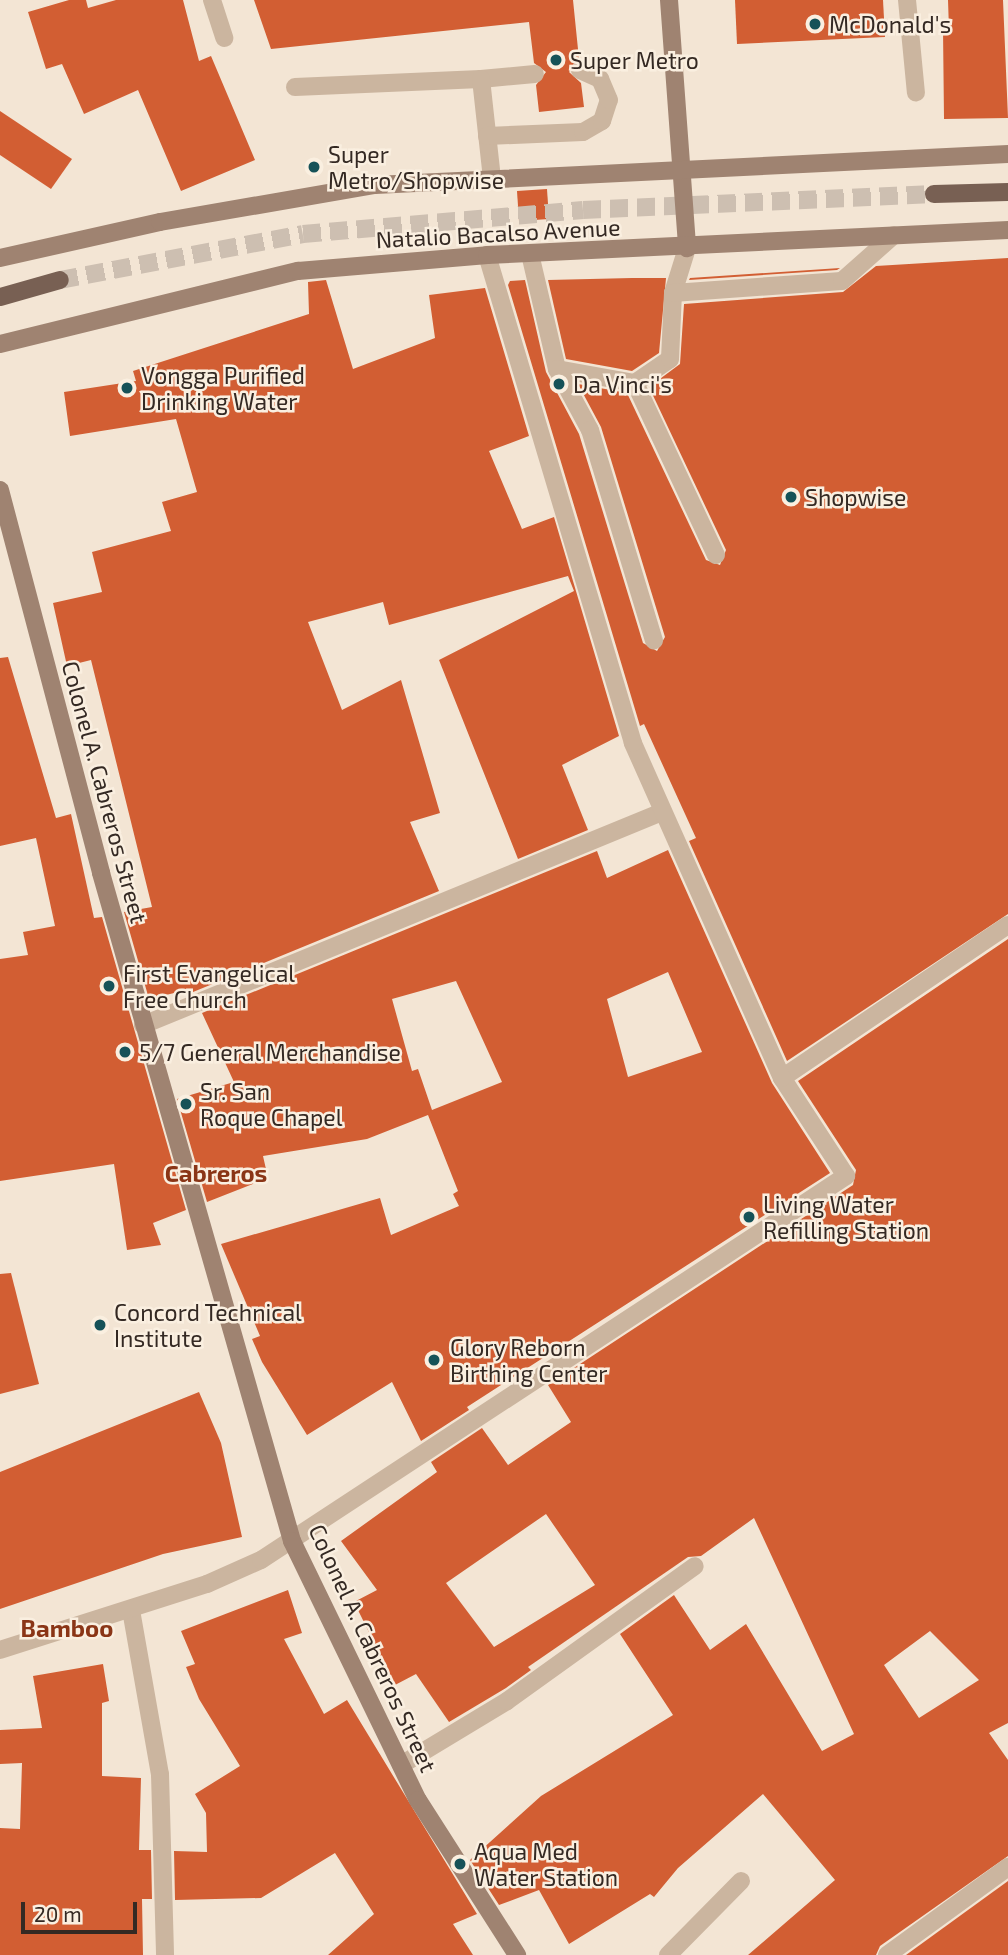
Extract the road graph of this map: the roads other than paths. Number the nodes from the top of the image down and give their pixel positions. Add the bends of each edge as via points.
1 (212, 0) edge
2 (669, 0) edge
3 (906, 0) edge
4 (224, 37) dead end
5 (580, 70) dead end
6 (535, 74) dead end
7 (481, 79) junction
8 (295, 87) dead end
9 (916, 93) dead end
10 (487, 136) junction
11 (1008, 154) edge
12 (682, 168) junction
13 (492, 178) junction
14 (1008, 192) edge
15 (934, 194) tunnel mouth
16 (1008, 230) edge
17 (894, 235) junction
18 (687, 247) junction
19 (530, 254) junction
20 (487, 255) junction
21 (0, 258) edge
22 (60, 280) tunnel mouth
23 (673, 293) junction
24 (0, 297) edge
25 (0, 344) edge
26 (557, 369) junction
27 (635, 383) junction
28 (0, 490) edge
29 (716, 555) dead end
30 (654, 640) dead end
31 (663, 811) junction
32 (1008, 925) edge
33 (143, 1025) junction
34 (782, 1078) junction
35 (292, 1541) junction
36 (695, 1566) dead end
37 (131, 1611) junction
38 (0, 1650) edge
39 (401, 1765) junction
40 (1008, 1867) edge
41 (741, 1881) dead end
42 (165, 1955) edge
43 (517, 1955) edge
44 (668, 1955) edge
45 (887, 1955) edge

1 - 4 street
2 - 12 main road
3 - 9 street
5 - 10 street via 600,79 609,100 602,121 583,132
6 - 7 street
7 - 8 street
7 - 10 street
10 - 13 street
11 - 12 main road
12 - 13 main road
12 - 18 main road
13 - 21 main road via 375,186 160,222
14 - 15 main road
16 - 17 main road, Natalio Bacalso Avenue
17 - 18 main road, Natalio Bacalso Avenue
17 - 23 street via 842,281
18 - 19 main road, Natalio Bacalso Avenue
18 - 23 street
19 - 20 main road, Natalio Bacalso Avenue
19 - 26 street
20 - 25 main road, Natalio Bacalso Avenue via 298,271
20 - 31 street via 607,668
22 - 24 main road
23 - 27 street via 670,359
26 - 27 street
26 - 30 street via 590,430
27 - 29 street
28 - 33 main road, Colonel A. Cabreros Street
31 - 33 street
31 - 34 street
32 - 34 street
33 - 35 main road, Colonel A. Cabreros Street
34 - 35 street via 846,1176
35 - 37 street via 207,1584
35 - 39 main road, Colonel A. Cabreros Street
36 - 39 street via 507,1701
37 - 38 street
37 - 42 street via 160,1774
39 - 43 main road, Colonel A. Cabreros Street
40 - 45 street
41 - 44 street

